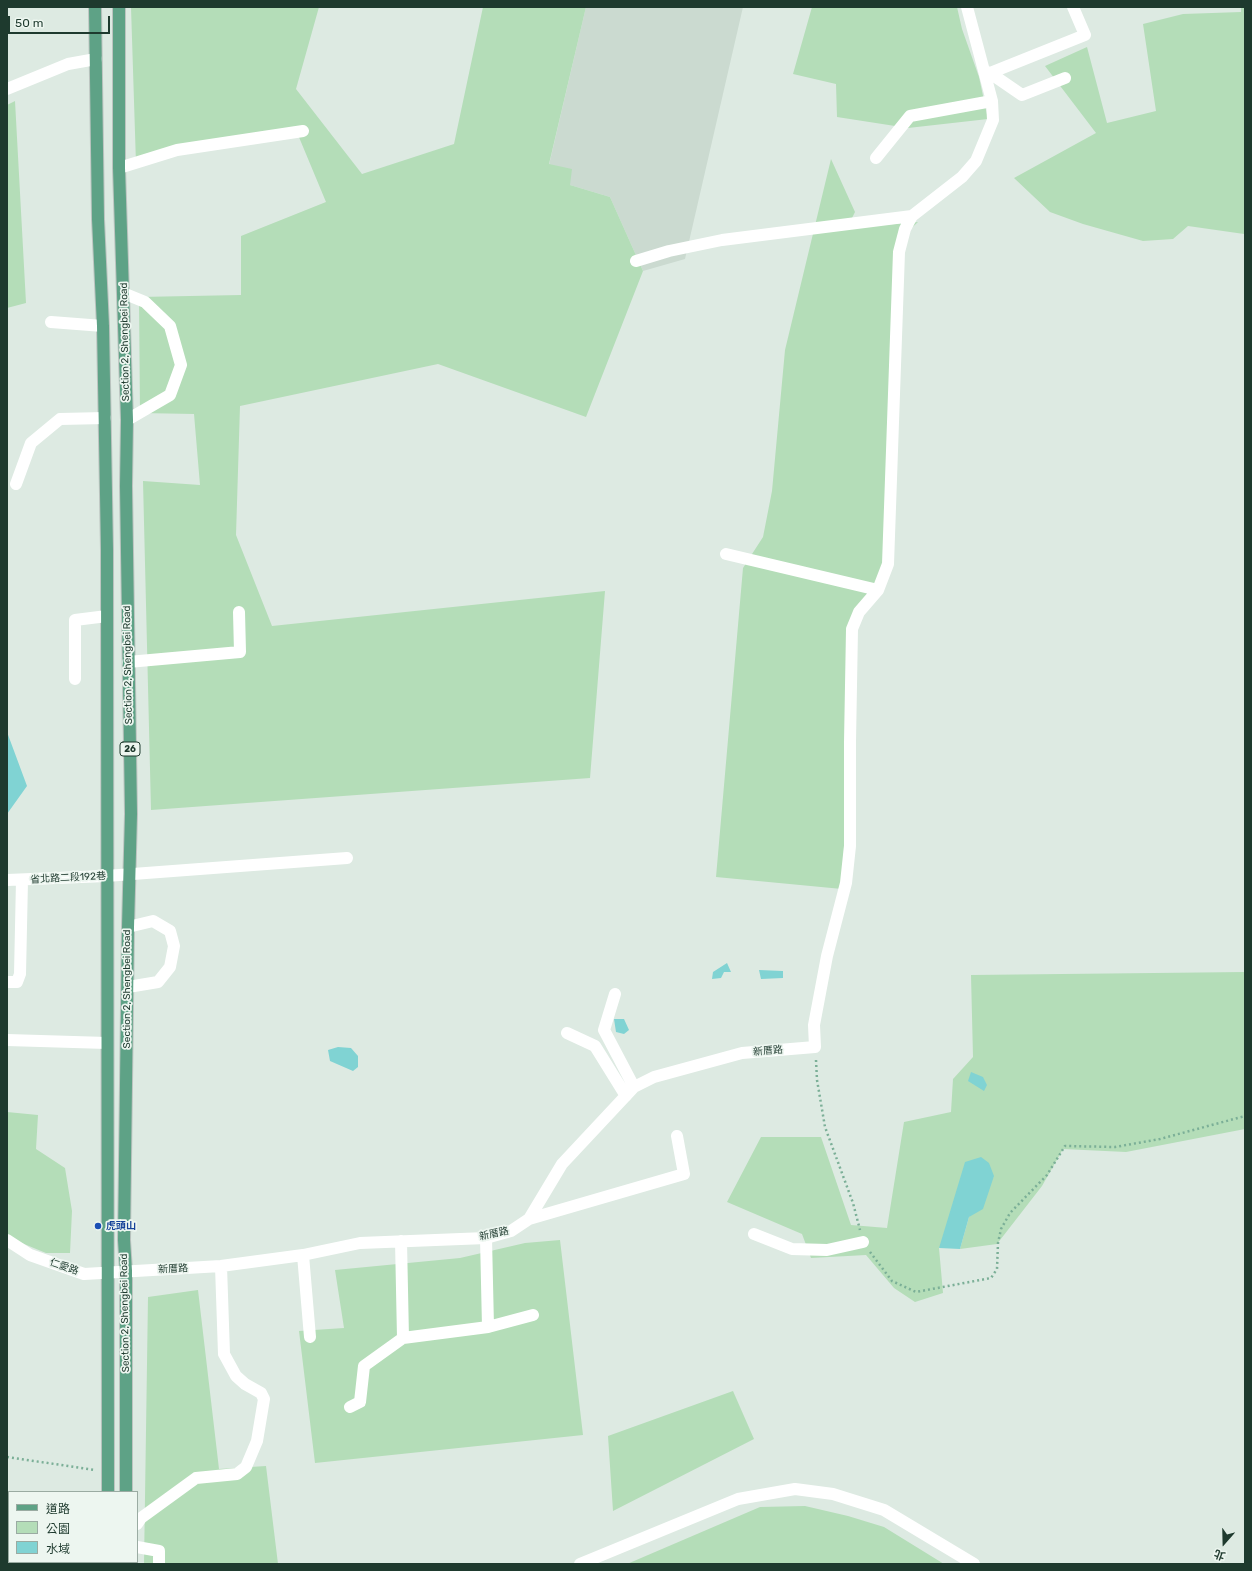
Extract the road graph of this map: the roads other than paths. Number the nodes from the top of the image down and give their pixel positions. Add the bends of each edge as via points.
1 (95, 7) edge
2 (119, 7) edge
3 (966, 7) edge
4 (1074, 7) edge
5 (96, 59) junction
6 (987, 72) junction
7 (1065, 78) dead end
8 (7, 89) edge
9 (992, 101) junction
10 (303, 131) dead end
11 (876, 158) dead end
12 (119, 168) junction
13 (912, 216) junction
14 (636, 261) dead end
15 (123, 292) junction
16 (51, 322) dead end
17 (103, 326) junction
18 (105, 418) junction
19 (127, 420) junction
20 (16, 484) dead end
21 (726, 554) dead end
22 (878, 590) junction
23 (239, 612) dead end
24 (107, 616) junction
25 (128, 662) junction
26 (75, 679) dead end
27 (347, 858) dead end
28 (129, 874) junction
29 (106, 876) junction
30 (7, 880) edge
31 (22, 880) junction
32 (128, 927) junction
33 (7, 982) edge
34 (128, 987) junction
35 (616, 994) dead end
36 (567, 1034) dead end
37 (7, 1040) edge
38 (107, 1043) junction
39 (630, 1092) junction
40 (677, 1136) dead end
41 (529, 1219) junction
42 (754, 1234) dead end
43 (486, 1238) junction
44 (7, 1240) edge
45 (401, 1241) junction
46 (863, 1242) road end
47 (303, 1255) junction
48 (221, 1266) junction
49 (126, 1271) junction
50 (108, 1274) junction
51 (533, 1315) dead end
52 (488, 1327) junction
53 (310, 1337) dead end
54 (403, 1338) junction
55 (350, 1407) dead end
56 (108, 1491) edge
57 (126, 1491) edge
58 (138, 1522) edge
59 (138, 1547) edge
60 (159, 1564) edge
61 (580, 1564) edge
62 (974, 1564) edge

1 - 5 main road, Section 2, Shengbei Road / 26
2 - 12 main road, Section 2, Shengbei Road / 26
3 - 6 street
4 - 6 street via 1085,35
5 - 8 street via 68,64
5 - 17 main road, Section 2, Shengbei Road / 26 via 98,219
6 - 7 street via 1022,95
6 - 9 street
9 - 11 street via 910,116
9 - 13 street via 993,120 976,161 962,177
10 - 12 street via 177,150
12 - 15 main road, Section 2, Shengbei Road / 26
13 - 14 street via 722,240
13 - 22 street via 904,229 898,252 888,564
15 - 19 main road, Section 2, Shengbei Road / 26
15 - 19 street via 145,302 170,326 181,365 170,395
16 - 17 street
17 - 18 main road, Section 2, Shengbei Road / 26
18 - 20 street via 60,419 31,443
18 - 24 main road, Section 2, Shengbei Road / 26
19 - 25 main road, Section 2, Shengbei Road / 26
21 - 22 street
22 - 39 street, 新厝路 via 860,612 852,629 850,846 846,883 827,956 814,1025 815,1047 742,1053 654,1077
23 - 25 street via 240,652
24 - 26 street via 75,620
24 - 29 main road, Section 2, Shengbei Road / 26
25 - 28 main road, Section 2, Shengbei Road / 26
27 - 28 street, 省北路二段192巷
28 - 29 street, 省北路二段192巷
28 - 32 main road, Section 2, Shengbei Road / 26
29 - 31 street, 省北路二段192巷
29 - 38 main road, Section 2, Shengbei Road / 26
30 - 31 street, 省北路二段192巷
31 - 33 street via 20,974 18,982
32 - 34 main road, Section 2, Shengbei Road / 26
32 - 34 street via 153,921 170,930 174,946 170,967 158,982
34 - 49 main road, Section 2, Shengbei Road / 26 via 124,1240
35 - 39 street via 604,1030
36 - 39 street via 595,1046
37 - 38 street
38 - 50 main road, Section 2, Shengbei Road / 26
39 - 41 street, 新厝路 via 562,1164
40 - 41 street via 684,1174
41 - 43 street, 新厝路 via 511,1231
42 - 46 street via 792,1249 827,1250
43 - 45 street, 新厝路
43 - 52 street
44 - 50 street, 仁愛路 via 30,1255 56,1265 84,1274
45 - 47 street, 新厝路 via 360,1243
45 - 54 street
47 - 48 street, 新厝路
47 - 53 street
48 - 49 street, 新厝路
48 - 58 street via 224,1354 236,1376 261,1393 264,1399 257,1440 246,1467 237,1474 196,1478
49 - 50 street, 仁愛路
49 - 57 main road, Section 2, Shengbei Road / 26
50 - 56 main road, Section 2, Shengbei Road / 26
51 - 52 street
52 - 54 street
54 - 55 street via 364,1366 360,1402
59 - 60 street via 159,1551
61 - 62 street via 738,1499 795,1489 833,1494 884,1510

